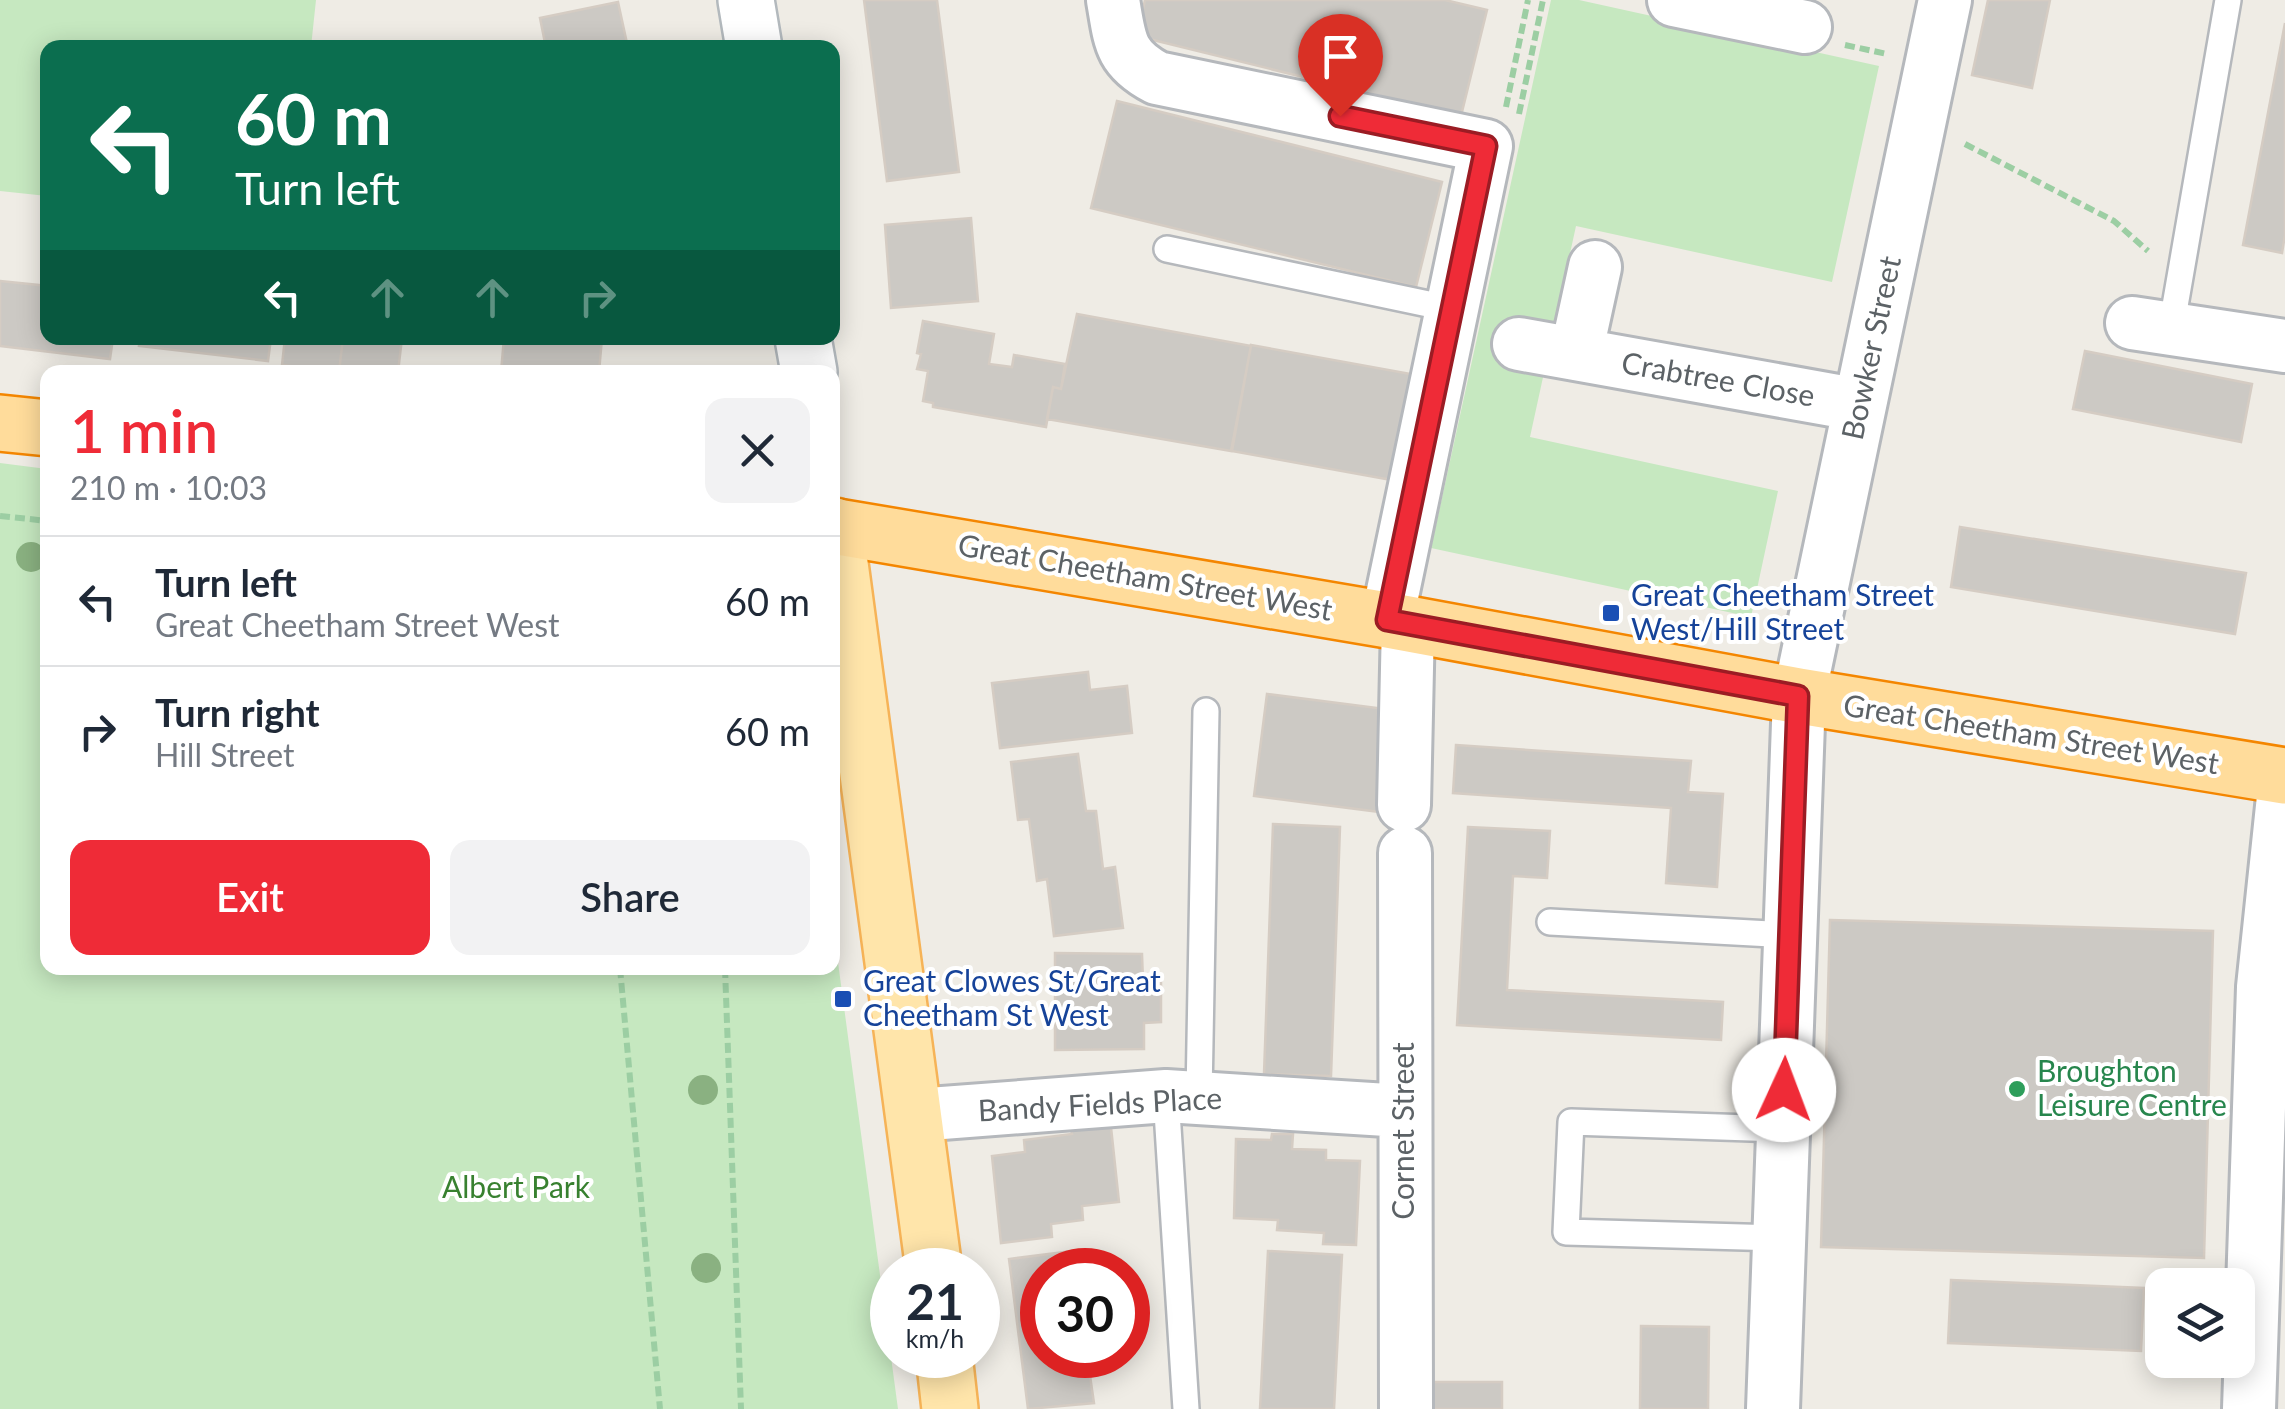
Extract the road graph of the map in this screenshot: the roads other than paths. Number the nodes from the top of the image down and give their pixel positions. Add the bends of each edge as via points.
1 (746, 0) edge
2 (1114, 0) edge
3 (1946, 0) edge
4 (2228, 0) edge
5 (1706, 4) edge
6 (1805, 27) road end
7 (753, 40) edge
8 (1167, 249) dead end
9 (1595, 266) dead end
10 (1452, 309) junction
11 (2161, 310) joint
12 (1519, 344) dead end
13 (2285, 346) edge
14 (1576, 354) junction
15 (1860, 405) junction
16 (0, 422) edge
17 (40, 427) edge
18 (840, 522) edge
19 (840, 571) edge
20 (1397, 622) junction
21 (1798, 696) junction
22 (1206, 711) dead end
23 (2285, 777) edge
24 (1550, 922) dead end
25 (1790, 935) junction
26 (2274, 988) edge
27 (1183, 1096) junction
28 (1403, 1111) junction
29 (916, 1114) junction
30 (1783, 1129) junction
31 (1778, 1238) junction
32 (931, 1248) edge
33 (947, 1378) edge
34 (950, 1409) edge
35 (1186, 1409) edge
36 (1406, 1409) edge
37 (1772, 1409) edge
38 (2249, 1409) edge

1 - 7 main road
2 - 10 street, Cornet Street via 1130,64 1156,78 1501,135
3 - 15 street, Bowker Street
4 - 11 lane
5 - 6 street
8 - 10 lane
9 - 14 street
10 - 20 street, Cornet Street
11 - 13 street
12 - 14 street, Crabtree Close
14 - 15 street, Crabtree Close
15 - 21 street, Bowker Street
16 - 17 highway
18 - 20 highway, Great Cheetham Street West
19 - 29 main road
20 - 21 highway, Great Cheetham Street West
20 - 28 street, Cornet Street
21 - 23 highway, Great Cheetham Street West
21 - 25 street, Bowker Street
22 - 27 lane
23 - 26 street
24 - 25 lane
25 - 30 street, Bowker Street
26 - 38 street
27 - 28 street, Bandy Fields Place
27 - 29 street, Bandy Fields Place
27 - 35 lane
28 - 36 street, Cornet Street
29 - 32 main road
30 - 31 street, Bowker Street
30 - 31 lane via 1571,1122 1566,1232
31 - 37 street, Bowker Street
33 - 34 main road

